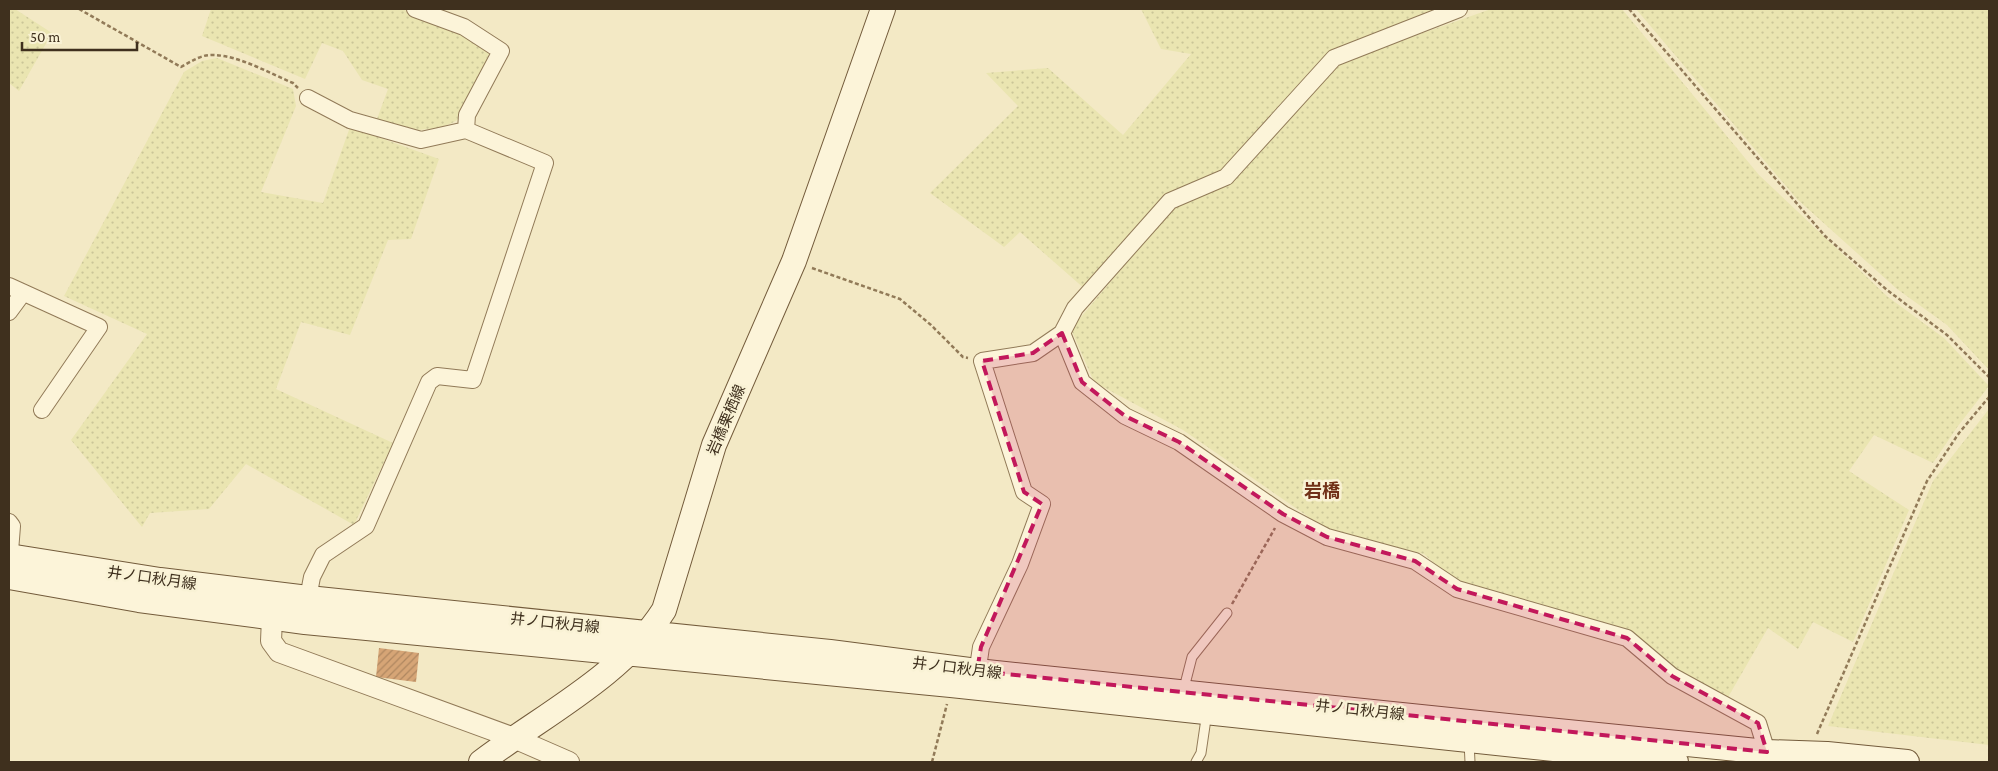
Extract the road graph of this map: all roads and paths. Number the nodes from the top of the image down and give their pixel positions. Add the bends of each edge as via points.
1 (79, 9) edge
2 (415, 9) edge
3 (883, 9) edge
4 (1459, 9) edge
5 (1629, 9) edge
6 (308, 98) joint
7 (466, 130) junction
8 (794, 261) junction
9 (16, 289) edge
10 (9, 312) edge
11 (1062, 333) junction
12 (982, 361) junction
13 (1989, 377) edge
14 (1989, 397) edge
15 (42, 410) dead end
16 (1283, 514) junction
17 (9, 522) edge
18 (9, 564) edge
19 (308, 598) junction
20 (1227, 613) joint
21 (272, 618) junction
22 (650, 633) junction
23 (629, 653) junction
24 (976, 679) junction
25 (951, 685) junction
26 (1183, 692) junction
27 (1207, 712) junction
28 (514, 738) junction
29 (1469, 739) junction
30 (1767, 752) junction
31 (1804, 756) edge
32 (481, 762) edge
33 (568, 762) edge
34 (932, 762) edge
35 (1196, 762) edge
36 (1470, 762) edge
37 (1676, 762) edge
38 (1907, 762) edge

1 - 6 path via 181,67 214,54 293,83
2 - 7 street via 464,27 501,51 467,115
3 - 8 main road, 岩橋栗栖線
4 - 11 street via 1334,58 1226,177 1170,201 1075,308
5 - 13 path via 1825,236 1887,290 1947,335
6 - 7 street via 350,120 421,140
7 - 19 street via 545,163 474,380 437,376 429,382 366,526 323,555 312,577
8 - 12 path via 900,299 963,357
8 - 22 main road, 岩橋栗栖線 via 714,445 664,610
9 - 10 street
9 - 15 street via 99,327
11 - 12 street via 1033,352
11 - 16 street via 1082,382 1125,416 1179,442
12 - 24 street via 1024,492 1042,504 1020,564 981,647
14 - 31 path via 1959,432 1927,481 1817,734
16 - 20 path
16 - 30 street via 1327,537 1415,561 1457,589 1627,638 1672,676 1758,723
17 - 18 street via 12,526
18 - 19 main road, 井ノ口秋月線
18 - 21 main road, 井ノ口秋月線 via 139,600
19 - 22 main road, 井ノ口秋月線
20 - 26 lane via 1192,657
21 - 23 main road, 井ノ口秋月線
21 - 28 street via 270,641 279,652
22 - 23 main road, 岩橋栗栖線
22 - 24 main road, 井ノ口秋月線 via 830,652
23 - 25 main road, 井ノ口秋月線
23 - 28 main road, 岩橋栗栖線 via 613,669
24 - 25 main road, 井ノ口秋月線
24 - 26 main road, 井ノ口秋月線
24 - 27 main road, 井ノ口秋月線
25 - 34 path
26 - 30 main road, 井ノ口秋月線
27 - 29 main road, 井ノ口秋月線
27 - 35 lane via 1201,753
28 - 32 main road, 岩橋栗栖線
28 - 33 street
29 - 36 lane
29 - 37 main road, 井ノ口秋月線
30 - 31 main road, 井ノ口秋月線
31 - 38 main road, 井ノ口秋月線

